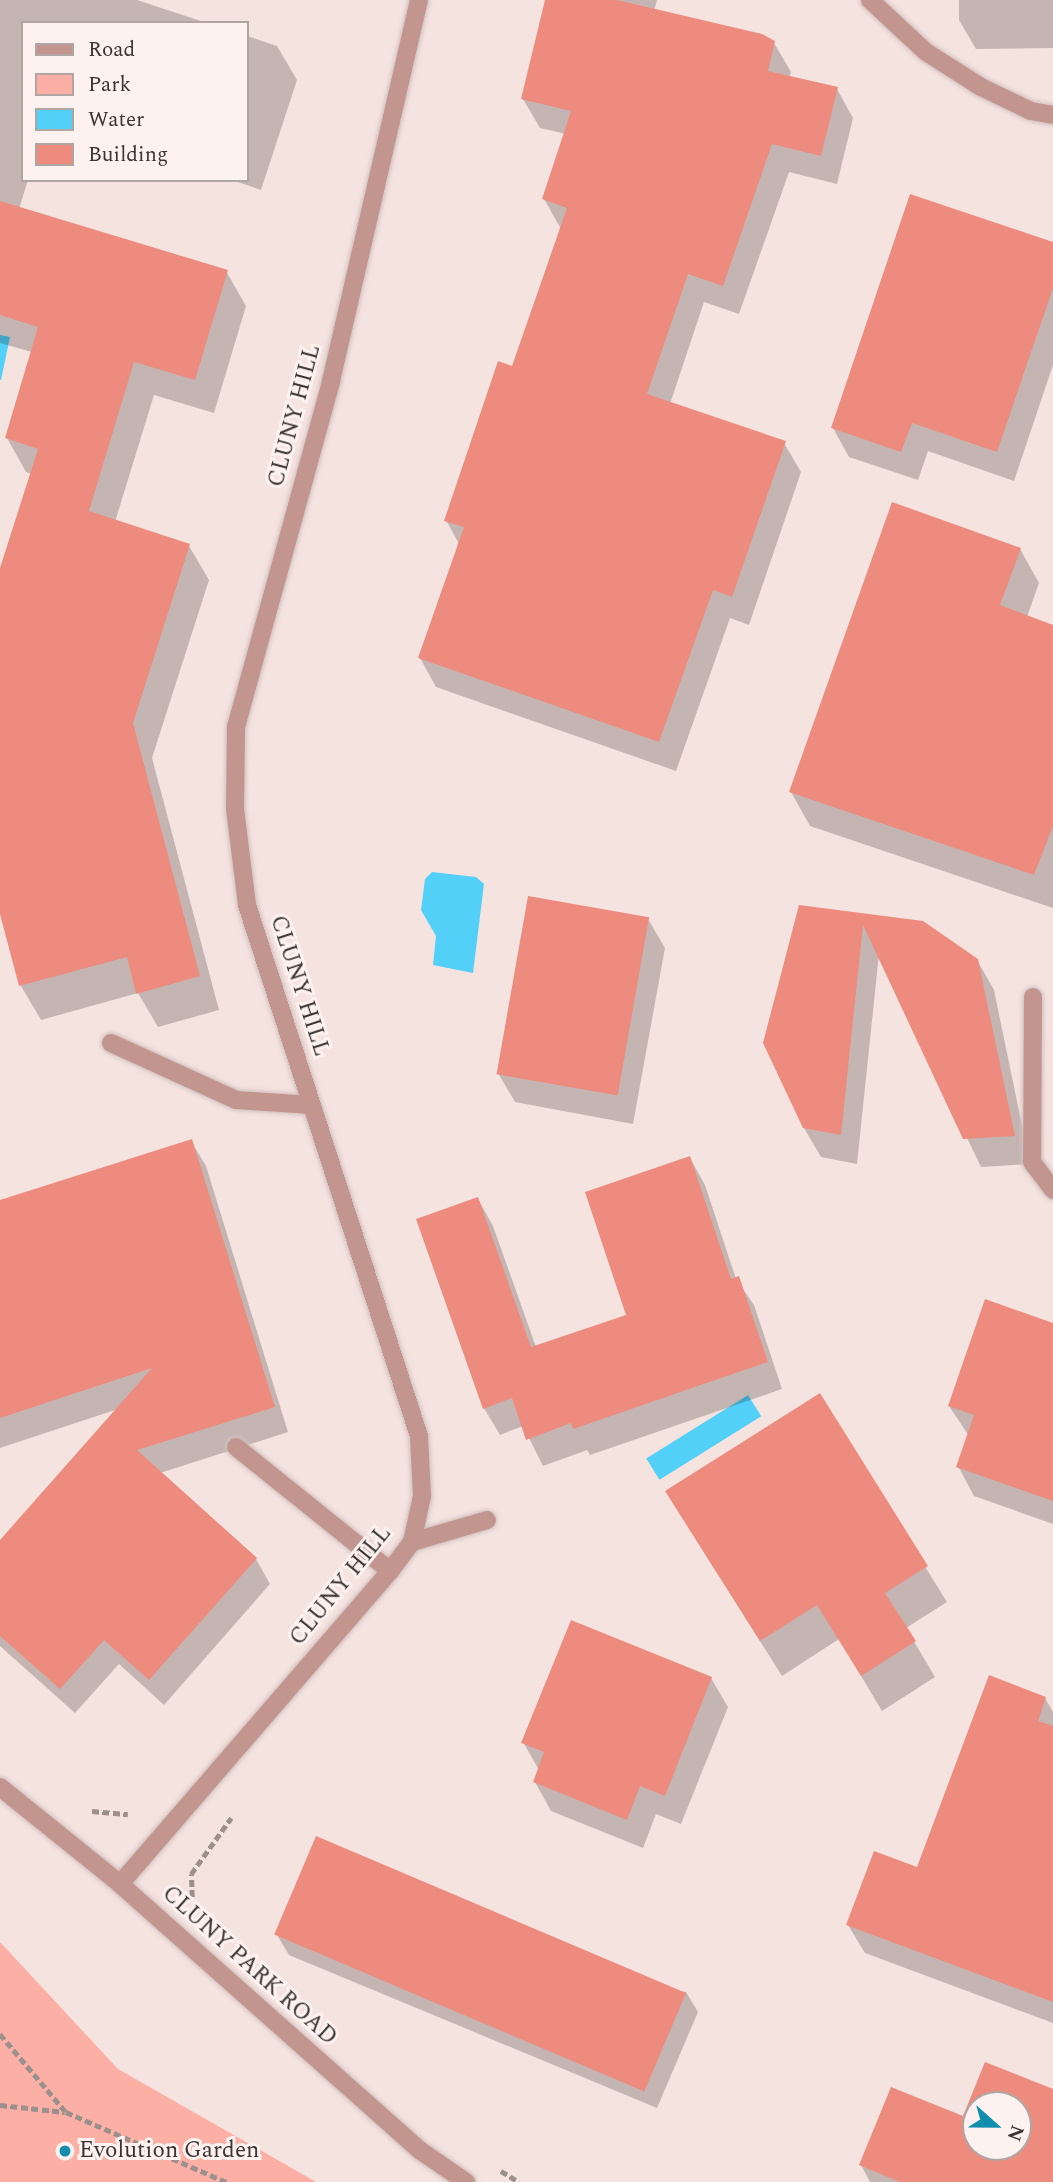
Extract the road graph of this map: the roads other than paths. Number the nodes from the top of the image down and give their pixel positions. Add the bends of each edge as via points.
1 (419, 0) edge
2 (870, 0) edge
3 (1053, 115) edge
4 (1033, 997) dead end
5 (111, 1043) dead end
6 (312, 1105) junction
7 (1053, 1190) edge
8 (236, 1447) dead end
9 (487, 1520) dead end
10 (412, 1542) junction
11 (390, 1572) junction
12 (0, 1787) edge
13 (120, 1884) junction
14 (466, 2182) edge

1 - 6 street, CLUNY HILL via 331,381 236,727 235,809 247,905
2 - 3 street via 926,52 981,87 1031,111
4 - 7 street via 1032,1162
5 - 6 street via 236,1100
6 - 10 street, CLUNY HILL via 419,1436 424,1475
8 - 11 street
9 - 10 street
10 - 11 street, CLUNY HILL
11 - 13 street, CLUNY HILL
12 - 13 street, CLUNY PARK ROAD
13 - 14 street, CLUNY PARK ROAD via 421,2151

